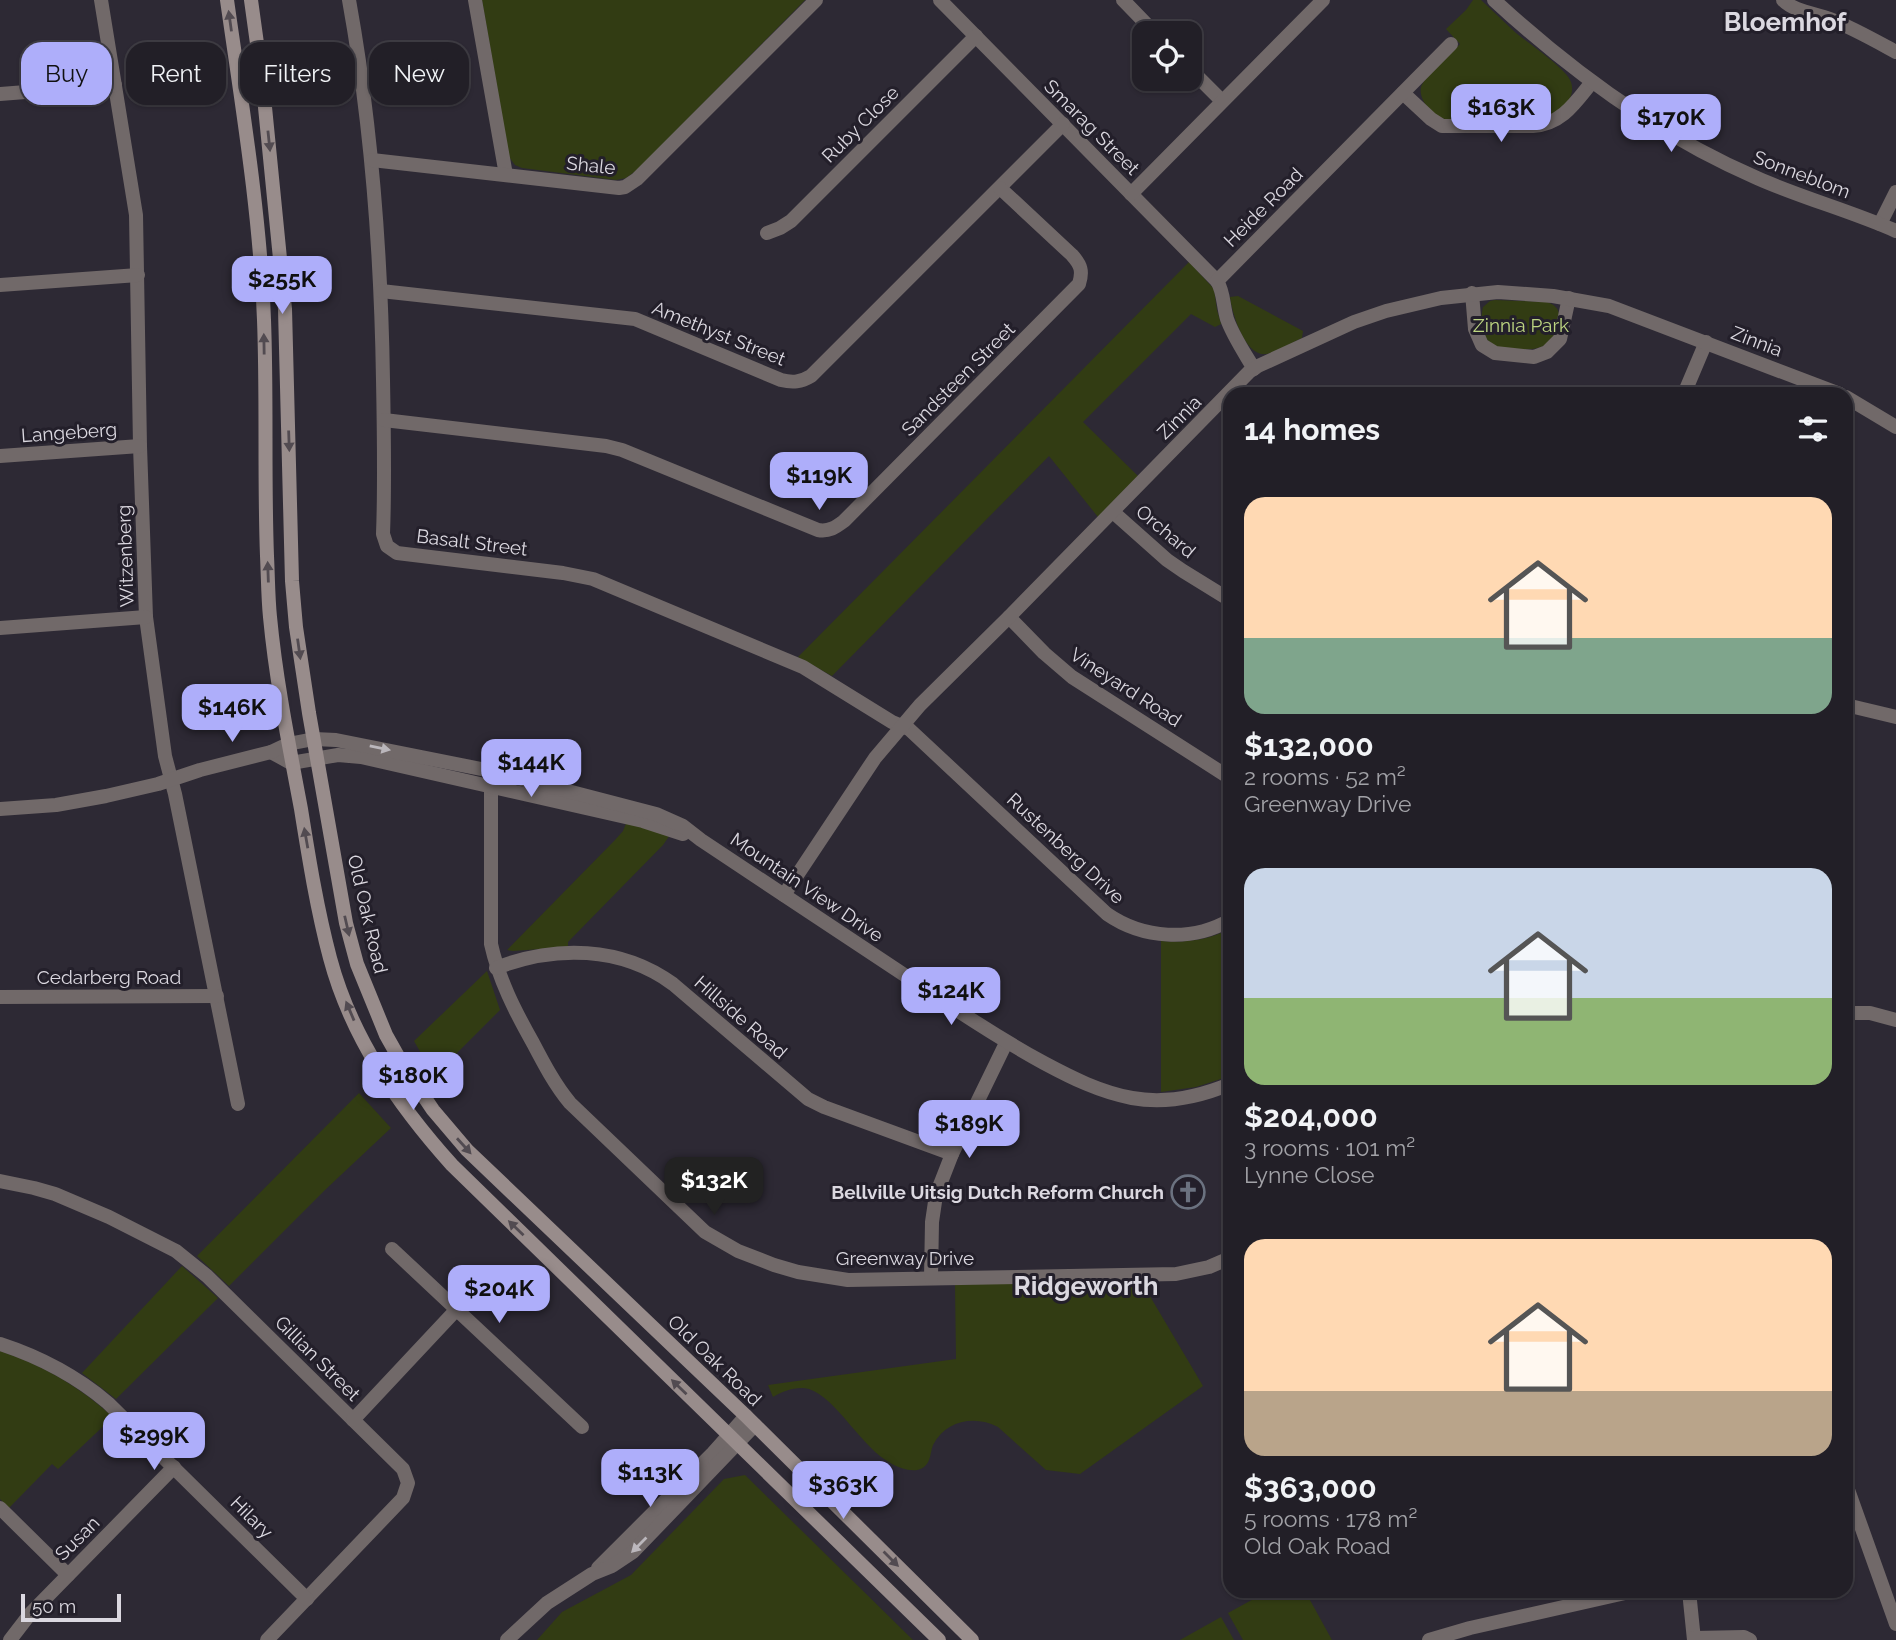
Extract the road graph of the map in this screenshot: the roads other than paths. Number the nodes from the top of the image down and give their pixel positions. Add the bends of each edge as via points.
1 (101, 0) edge
2 (227, 0) edge
3 (251, 0) edge
4 (349, 0) edge
5 (475, 0) edge
6 (816, 0) edge
7 (940, 0) edge
8 (1123, 0) edge
9 (1494, 0) edge
10 (1783, 0) edge
11 (1313, 3) edge
12 (1143, 21) edge
13 (976, 36) junction
14 (1451, 44) dead end
15 (1896, 52) edge
16 (1202, 81) edge
17 (1592, 82) junction
18 (115, 85) junction
19 (0, 93) edge
20 (1403, 93) junction
21 (1222, 102) junction
22 (1063, 124) junction
23 (372, 159) junction
24 (506, 175) junction
25 (1000, 188) junction
26 (1896, 192) edge
27 (1131, 194) junction
28 (1880, 224) junction
29 (1896, 231) edge
30 (767, 233) dead end
31 (138, 275) junction
32 (1217, 281) junction
33 (0, 285) edge
34 (381, 291) junction
35 (1472, 293) junction
36 (1569, 298) junction
37 (1706, 342) junction
38 (1254, 369) junction
39 (1237, 387) edge
40 (1687, 387) edge
41 (1822, 387) edge
42 (1853, 400) edge
43 (1223, 401) edge
44 (1220, 404) junction
45 (1223, 407) edge
46 (384, 420) junction
47 (1893, 420) edge
48 (140, 446) junction
49 (0, 456) edge
50 (1113, 512) junction
51 (1223, 596) edge
52 (146, 617) junction
53 (1009, 617) junction
54 (0, 628) edge
55 (1853, 707) edge
56 (1896, 717) edge
57 (901, 726) junction
58 (314, 739) junction
59 (288, 744) junction
60 (271, 752) junction
61 (317, 760) junction
62 (291, 763) junction
63 (491, 771) junction
64 (1223, 774) edge
65 (172, 780) junction
66 (490, 787) junction
67 (0, 809) edge
68 (701, 840) junction
69 (784, 895) junction
70 (1223, 923) edge
71 (496, 968) junction
72 (217, 996) junction
73 (0, 997) edge
74 (1853, 1013) edge
75 (1896, 1020) edge
76 (1006, 1043) junction
77 (1223, 1087) edge
78 (238, 1104) dead end
79 (952, 1154) junction
80 (0, 1181) edge
81 (392, 1249) dead end
82 (1223, 1261) edge
83 (931, 1278) junction
84 (457, 1309) junction
85 (0, 1344) edge
86 (353, 1420) junction
87 (750, 1421) junction
88 (582, 1427) dead end
89 (733, 1438) junction
90 (174, 1467) junction
91 (1853, 1499) edge
92 (0, 1508) edge
93 (68, 1575) junction
94 (1889, 1579) edge
95 (1606, 1598) edge
96 (1690, 1598) edge
97 (307, 1599) junction
98 (1896, 1624) edge
99 (1449, 1637) edge
100 (1695, 1639) edge
101 (10, 1640) edge
102 (267, 1640) edge
103 (507, 1640) edge
104 (939, 1640) edge
105 (972, 1640) edge
106 (1429, 1640) edge
107 (1750, 1640) edge

1 - 18 street, Witzenberg
59 -> 2 main road via 269,614 264,318 257,229
3 -> 58 main road, Old Oak Road via 285,309 292,581
4 - 23 street, Basalt Street
5 - 24 street
6 - 24 street, Shale via 632,183 619,188
7 - 13 street, Smarag Street
8 - 12 street
9 - 17 street, Sonneblom
10 - 15 street
11 - 21 street
13 - 22 street, Smarag Street
13 - 30 street, Ruby Close via 790,220
14 - 20 street, Heide Road
16 - 21 street
17 - 20 street via 1561,118 1533,126 1442,126
17 - 28 street, Sonneblom via 1713,157
18 - 19 street
18 - 31 street, Witzenberg via 136,215
20 - 32 street, Heide Road
21 - 27 street
22 - 25 street, Amethyst Street
22 - 27 street, Smarag Street
23 - 24 street, Shale
23 - 34 street, Basalt Street
25 - 34 street, Amethyst Street via 802,381 781,380 635,319
25 - 46 street, Sandsteen Street via 1080,264 1079,284 832,529 818,530 606,446
26 - 28 street
27 - 32 street, Smarag Street
28 - 29 street, Sonneblom
31 - 33 street
31 - 48 street, Witzenberg
32 - 38 street via 1232,330
34 - 46 street, Basalt Street
35 - 36 street, Zinnia
35 - 36 street via 1475,329 1482,345 1495,353 1534,357 1560,339
35 - 38 street, Zinnia via 1370,316
36 - 37 street, Zinnia via 1609,306
37 - 40 street
37 - 41 street, Zinnia
38 - 39 street, Zinnia
42 - 47 street
43 - 44 street, Zinnia
44 - 45 street
44 - 50 street, Zinnia
46 - 57 street, Basalt Street via 383,538 393,551 593,579 803,667
48 - 49 street, Langeberg
48 - 52 street, Witzenberg
50 - 51 street, Orchard via 1167,560
50 - 53 street, Zinnia
52 - 54 street
52 - 65 street, Witzenberg
53 - 57 street, Zinnia
53 - 64 street, Vineyard Road via 1072,677
55 - 56 street
57 - 69 street, Zinnia
57 - 70 street, Rustenberg Drive via 1116,921 1175,935 1202,932
58 - 59 street, Mountain View Drive
58 - 61 main road, Old Oak Road
58 -> 63 street, Mountain View Drive via 345,740
59 - 60 street, Mountain View Drive
59 - 62 main road
60 - 62 street
60 - 65 street, Mountain View Drive
61 - 62 street, Mountain View Drive
61 - 66 street, Mountain View Drive via 338,755 361,757
61 -> 87 main road, Old Oak Road via 357,964 404,1067 467,1150
89 -> 62 main road via 452,1165 394,1094 370,1055 330,960
63 - 66 street, Greenway Drive
63 - 68 street, Mountain View Drive via 656,814
65 - 67 street, Mountain View Drive via 81,802
65 - 72 street, Witzenberg
66 - 68 street, Mountain View Drive via 643,821
66 - 71 street, Greenway Drive via 490,914
68 - 69 street, Mountain View Drive
69 - 76 street, Mountain View Drive
71 - 79 street, Hillside Road via 523,959 582,952 637,963 673,984 808,1099
71 - 83 street, Greenway Drive via 510,1003 564,1096 705,1232 756,1259 798,1272 848,1280
72 - 73 street, Cedarberg Road
72 - 78 street, Witzenberg
74 - 75 street
76 - 77 street, Mountain View Drive via 1088,1086 1134,1099 1191,1097
76 - 79 street
79 - 83 street via 933,1209
80 - 86 street, Gillian Street via 55,1194 176,1251
81 - 84 street
82 - 83 street, Greenway Drive via 1176,1274
84 - 86 street
84 - 88 street
85 - 90 street, Hilary via 77,1379 121,1414
86 - 97 street, Gillian Street via 403,1469 407,1491
87 - 89 street
87 -> 105 main road, Old Oak Road
89 - 103 street via 632,1552 547,1603
89 - 104 main road
90 - 93 street, Susan
90 - 97 street, Hilary
91 - 94 street
92 - 93 street
93 - 101 street, Susan
94 - 98 street
95 - 99 street
96 - 100 street
97 - 102 street, Gillian Street
99 - 106 street
100 - 107 street

